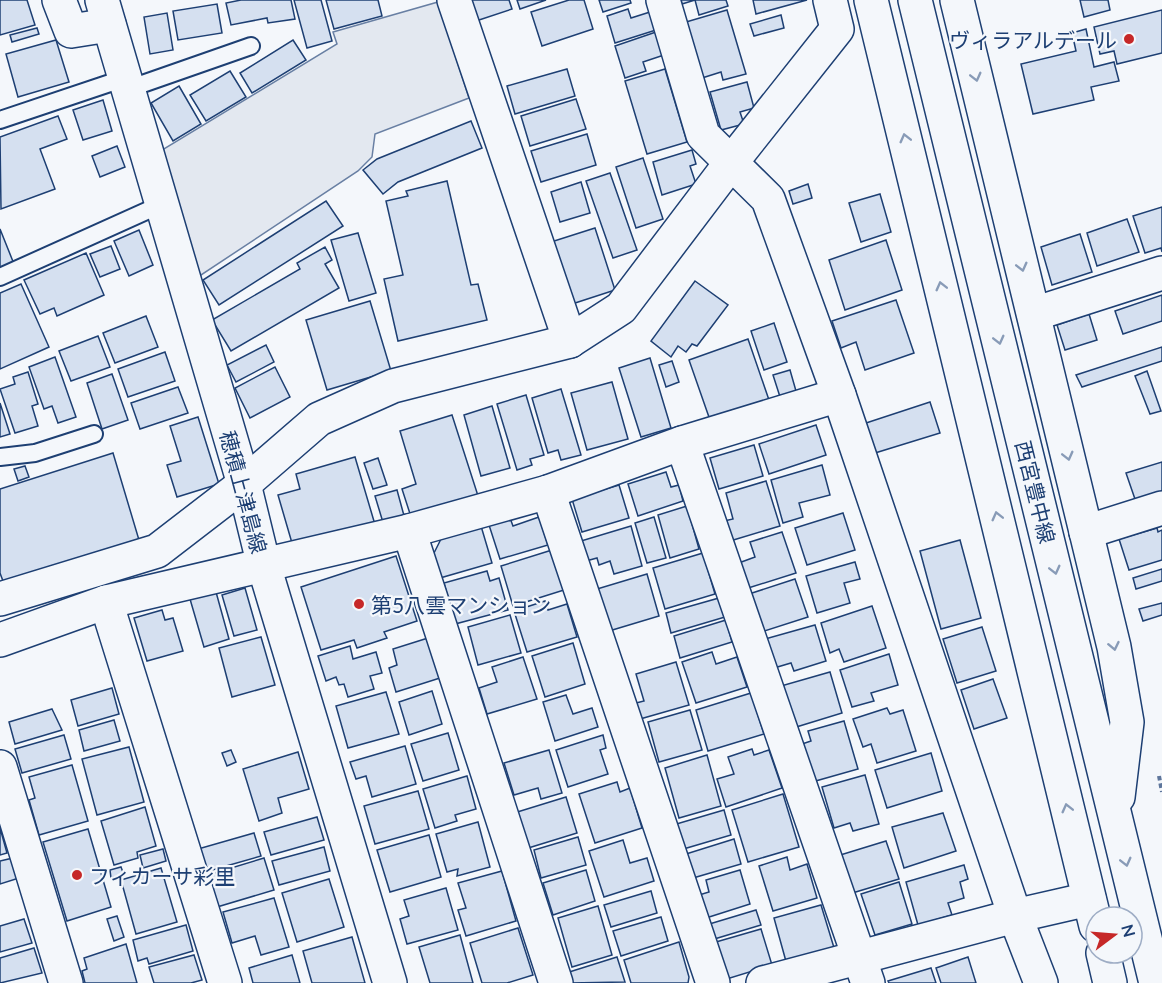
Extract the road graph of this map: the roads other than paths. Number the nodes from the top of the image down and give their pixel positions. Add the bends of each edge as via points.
1 (59, 0) edge
2 (454, 0) edge
3 (663, 0) edge
4 (830, 0) edge
5 (871, 0) edge
6 (915, 0) edge
7 (957, 0) edge
8 (106, 12) edge
9 (251, 46) dead end
10 (126, 83) junction
11 (0, 120) edge
12 (729, 164) junction
13 (162, 204) junction
14 (1162, 273) edge
15 (0, 277) edge
16 (1034, 314) junction
17 (570, 341) junction
18 (839, 395) junction
19 (94, 434) dead end
20 (682, 443) junction
21 (0, 457) edge
22 (244, 484) junction
23 (548, 492) junction
24 (1162, 508) edge
25 (409, 531) junction
26 (1086, 532) junction
27 (264, 566) junction
28 (0, 599) edge
29 (106, 602) junction
30 (0, 640) edge
31 (0, 767) edge
32 (1115, 816) junction
33 (1091, 905) edge
34 (1084, 913) edge
35 (1015, 916) junction
36 (1106, 965) edge
37 (864, 970) edge
38 (66, 983) edge
39 (225, 983) edge
40 (390, 983) edge
41 (556, 983) edge
42 (713, 983) edge
43 (763, 983) edge
44 (1041, 983) edge
45 (1110, 983) edge
46 (1156, 983) edge

1 - 8 street via 71,31
2 - 17 street
3 - 12 street via 703,135
4 - 12 street via 837,29
33 -> 5 street, 西宮豊中線
6 -> 32 street, 西宮豊中線
7 -> 16 street
8 - 10 street, 穂積上津島線
9 - 10 lane
10 - 11 lane
10 - 13 street, 穂積上津島線
12 - 17 street via 621,308
12 - 18 street via 768,199
13 - 15 lane
13 - 22 street, 穂積上津島線
14 - 16 street
16 -> 26 street
17 - 22 street via 393,386 372,395 319,419
18 - 20 street
18 - 35 street
19 - 21 lane via 35,453
20 - 23 street
20 - 37 street
22 - 27 street, 穂積上津島線
22 - 28 street via 157,551
23 - 25 street
23 - 42 street
24 - 26 street
25 - 27 street
25 - 41 street
26 -> 32 street via 1127,722
27 - 29 street
27 - 40 street, 穂積上津島線
29 - 30 street
29 - 39 street
31 - 38 street
32 -> 46 street, 西宮豊中線
34 - 35 street
35 - 37 street
35 - 44 street
36 - 45 street
37 - 43 street

